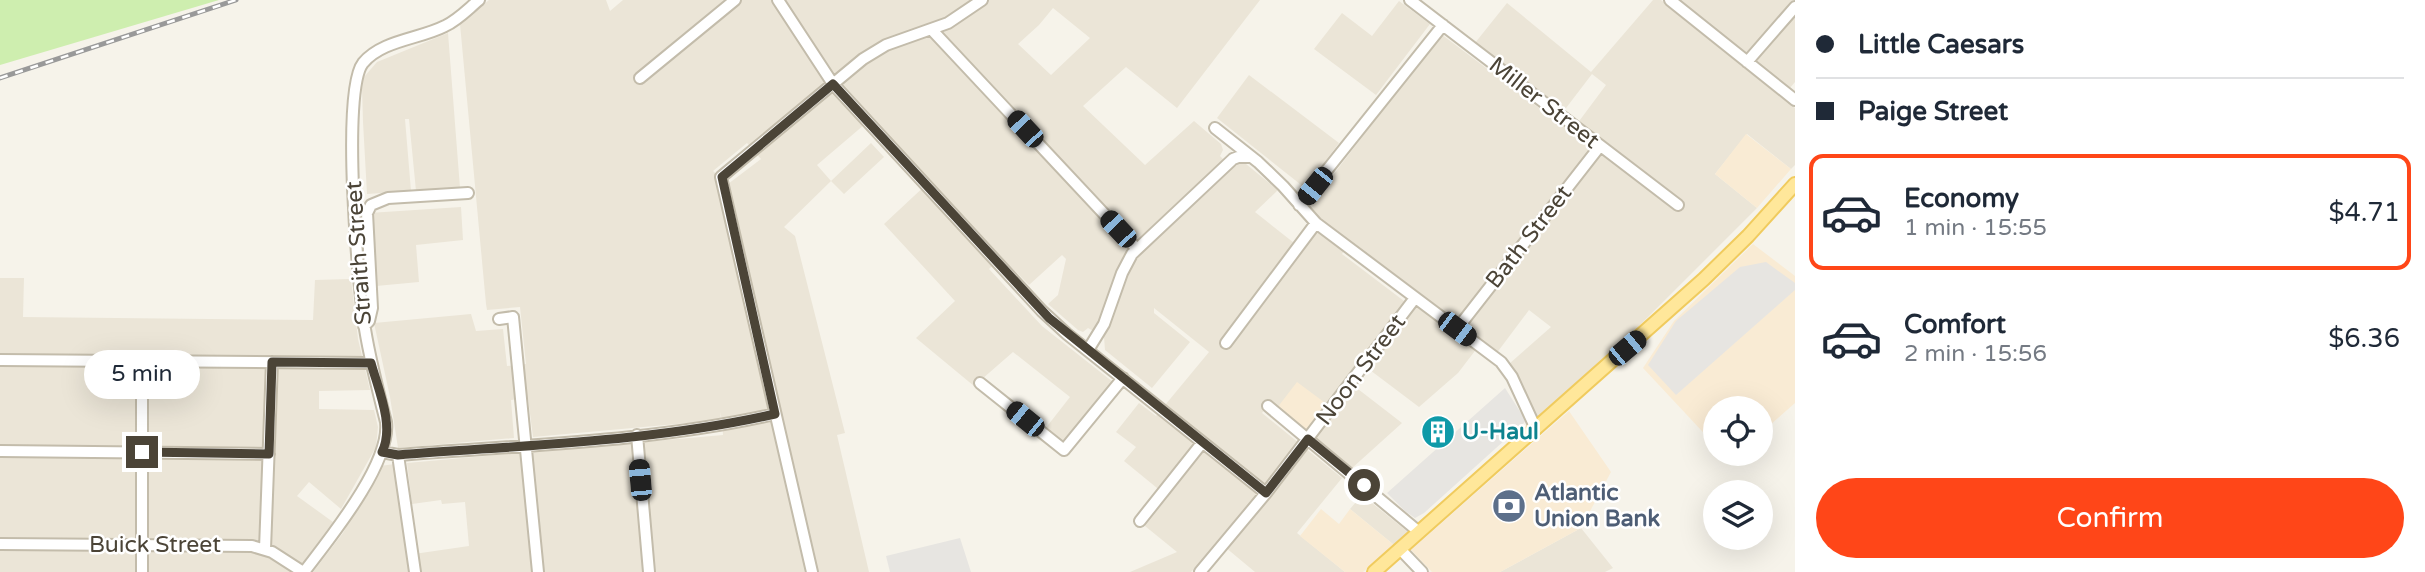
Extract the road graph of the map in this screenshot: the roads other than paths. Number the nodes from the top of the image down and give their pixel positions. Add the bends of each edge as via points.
1 (479, 0) edge
2 (735, 0) edge
3 (778, 0) edge
4 (982, 0) edge
5 (1410, 0) edge
6 (1670, 0) edge
7 (1795, 7) edge
8 (1443, 25) junction
9 (932, 30) junction
10 (1747, 62) junction
11 (640, 78) dead end
12 (833, 84) junction
13 (1795, 100) edge
14 (1215, 128) dead end
15 (1600, 146) junction
16 (1249, 157) junction
17 (1795, 184) edge
18 (468, 193) dead end
19 (1299, 205) junction
20 (1678, 205) dead end
21 (1316, 223) junction
22 (1137, 249) junction
23 (1416, 298) junction
24 (499, 319) dead end
25 (364, 326) junction
26 (1457, 329) junction
27 (1226, 343) dead end
28 (1088, 350) junction
29 (0, 360) edge
30 (142, 362) junction
31 (272, 362) junction
32 (371, 363) junction
33 (1123, 378) junction
34 (980, 383) dead end
35 (1268, 406) dead end
36 (775, 414) junction
37 (1536, 429) junction
38 (637, 435) junction
39 (1308, 439) junction
40 (1202, 443) junction
41 (526, 445) junction
42 (0, 451) edge
43 (142, 452) junction
44 (382, 452) junction
45 (269, 454) junction
46 (398, 455) junction
47 (1266, 493) junction
48 (1140, 521) dead end
49 (1419, 532) junction
50 (0, 544) edge
51 (142, 545) junction
52 (265, 549) junction
53 (1400, 549) junction
54 (142, 572) edge
55 (303, 572) edge
56 (415, 572) edge
57 (538, 572) edge
58 (649, 572) edge
59 (812, 572) edge
60 (1200, 572) edge
61 (1374, 572) edge
62 (1422, 572) edge

1 - 25 street, Straith Street via 445,27 375,53 357,75 353,190
2 - 11 street
3 - 12 street
4 - 9 street
5 - 8 street, Miller Street
6 - 10 street
7 - 10 street
8 - 15 street, Miller Street
8 - 19 street
9 - 12 street via 872,53
9 - 22 street
10 - 13 street
12 - 28 street via 1042,311
12 - 36 street via 722,177
14 - 16 street
15 - 20 street, Miller Street
15 - 26 street, Bath Street
16 - 19 street
16 - 22 street via 1233,159
17 - 37 main road via 1713,270
18 - 25 street via 388,198 371,205 372,308
19 - 21 street
21 - 23 street
21 - 27 street
22 - 28 street
23 - 26 street
23 - 39 street, Noon Street
24 - 41 street via 513,317
25 - 32 street, Straith Street
26 - 37 street via 1506,368
28 - 33 street
29 - 30 street
30 - 31 street
30 - 43 street
31 - 32 street
31 - 45 street
32 - 44 street, Straith Street via 386,422
33 - 34 street via 1065,450
33 - 40 street
35 - 39 street
36 - 38 street via 722,426
36 - 59 street
37 - 49 main road
38 - 41 street
38 - 58 street
39 - 47 street, Noon Street
39 - 49 street
40 - 47 street
40 - 48 street
41 - 46 street
41 - 57 street
42 - 43 street
43 - 45 street
43 - 51 street
44 - 46 street
44 - 55 street, Straith Street via 348,513
45 - 52 street
46 - 56 street
47 - 60 street, Noon Street
49 - 53 main road
50 - 51 street, Buick Street
51 - 52 street, Buick Street
51 - 54 street
52 - 55 street, Buick Street
53 - 61 main road
53 - 62 street

